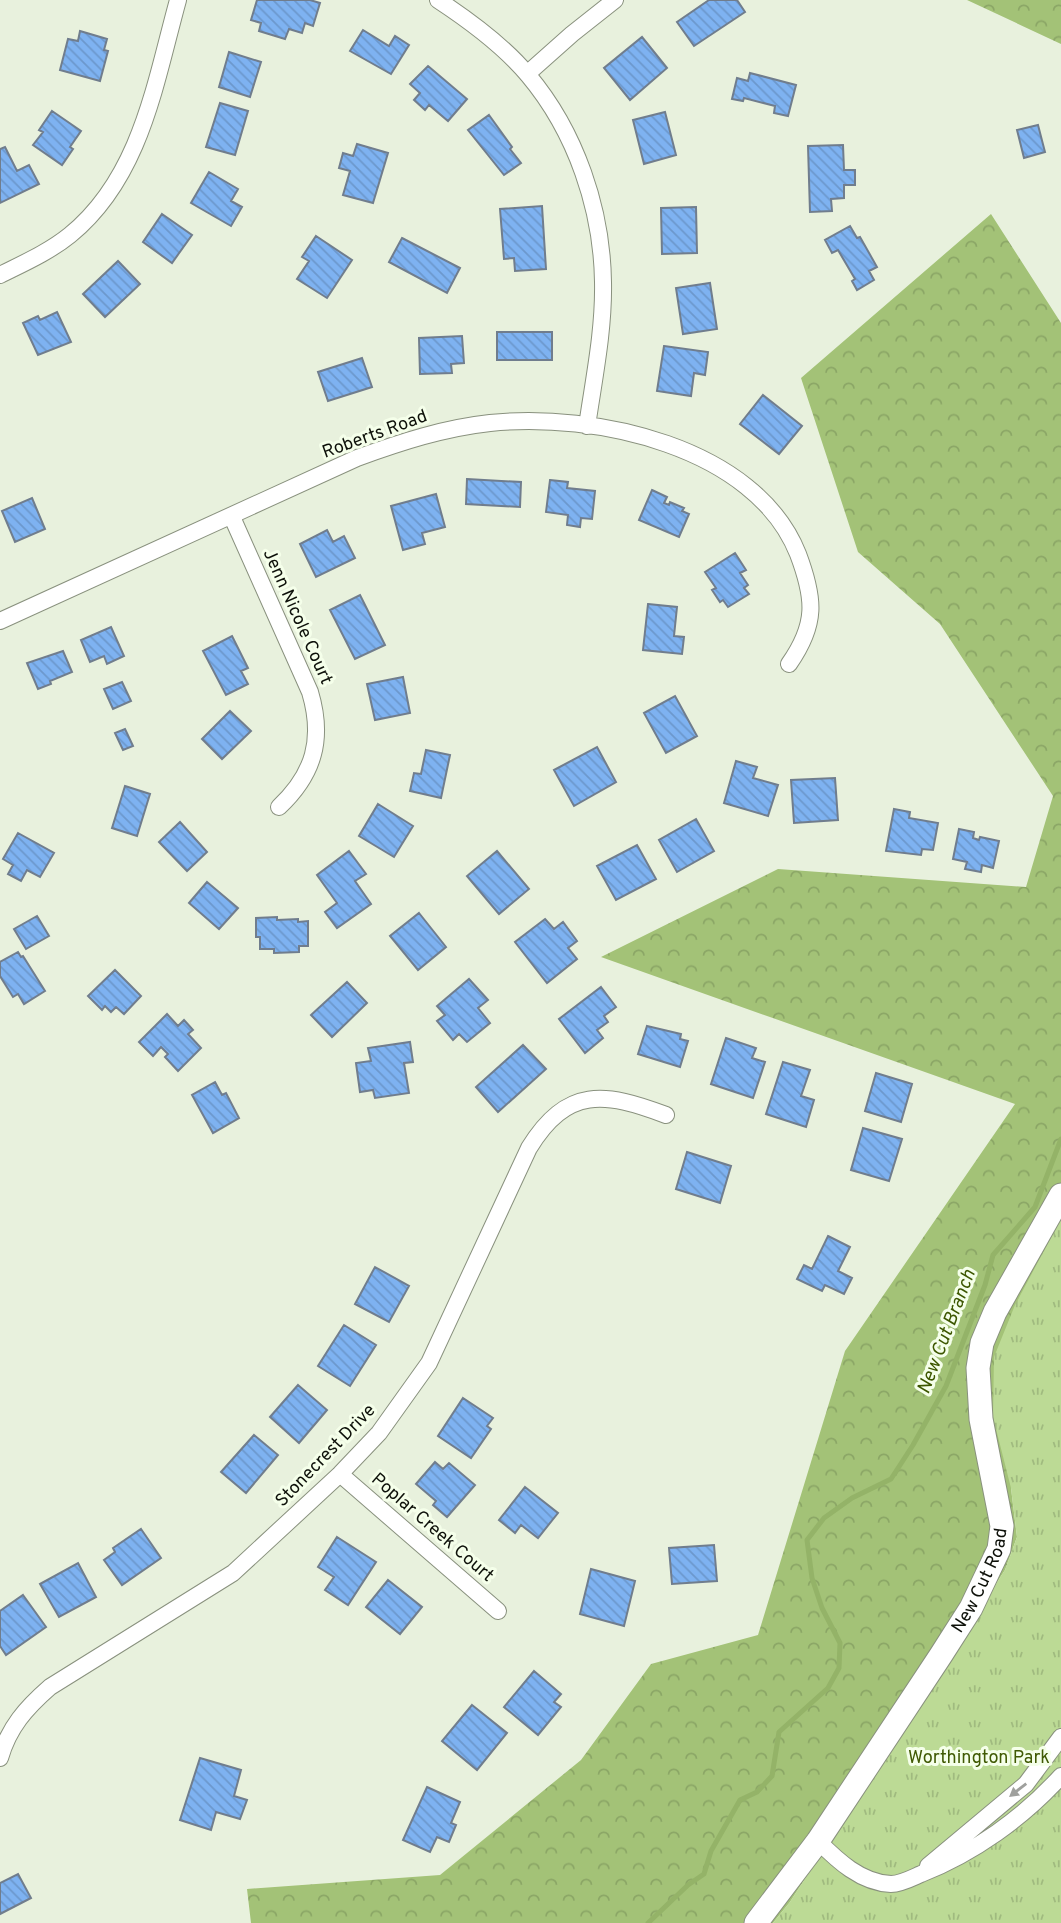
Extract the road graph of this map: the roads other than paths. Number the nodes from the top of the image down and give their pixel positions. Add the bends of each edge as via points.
1 (178, 0) edge
2 (438, 0) edge
3 (615, 0) edge
4 (527, 74) junction
5 (0, 275) edge
6 (587, 426) junction
7 (232, 517) junction
8 (0, 621) edge
9 (789, 663) dead end
10 (279, 807) dead end
11 (666, 1115) dead end
12 (1061, 1195) edge
13 (340, 1474) junction
14 (498, 1611) dead end
15 (1061, 1737) edge
16 (0, 1758) edge
17 (1061, 1776) edge
18 (818, 1841) junction
19 (917, 1876) junction
20 (756, 1923) edge

1 - 5 street via 141,133 112,191 69,236
2 - 4 street via 490,37
3 - 4 street
4 - 6 street via 568,138 593,204 600,244 602,321
6 - 7 street, Roberts Road via 492,423 411,438 357,458
6 - 9 street, Roberts Road via 629,434 706,460 732,474 775,517 795,547 809,597 808,633
7 - 8 street, Roberts Road
7 - 10 street, Jenn Nicole Court via 316,714 311,762 296,791
11 - 13 street, Stonecrest Drive via 632,1102 596,1098 576,1102 540,1130 429,1363 379,1433
12 - 18 street, New Cut Road via 982,1343 977,1394 1002,1526 999,1549 971,1608
13 - 14 street, Poplar Creek Court
13 - 16 street, Stonecrest Drive via 233,1573 50,1687 14,1724
15 -> 19 street via 1026,1784
17 - 19 street via 1043,1796 954,1861
18 - 19 street via 845,1865 872,1880 891,1884
18 - 20 street, New Cut Road

